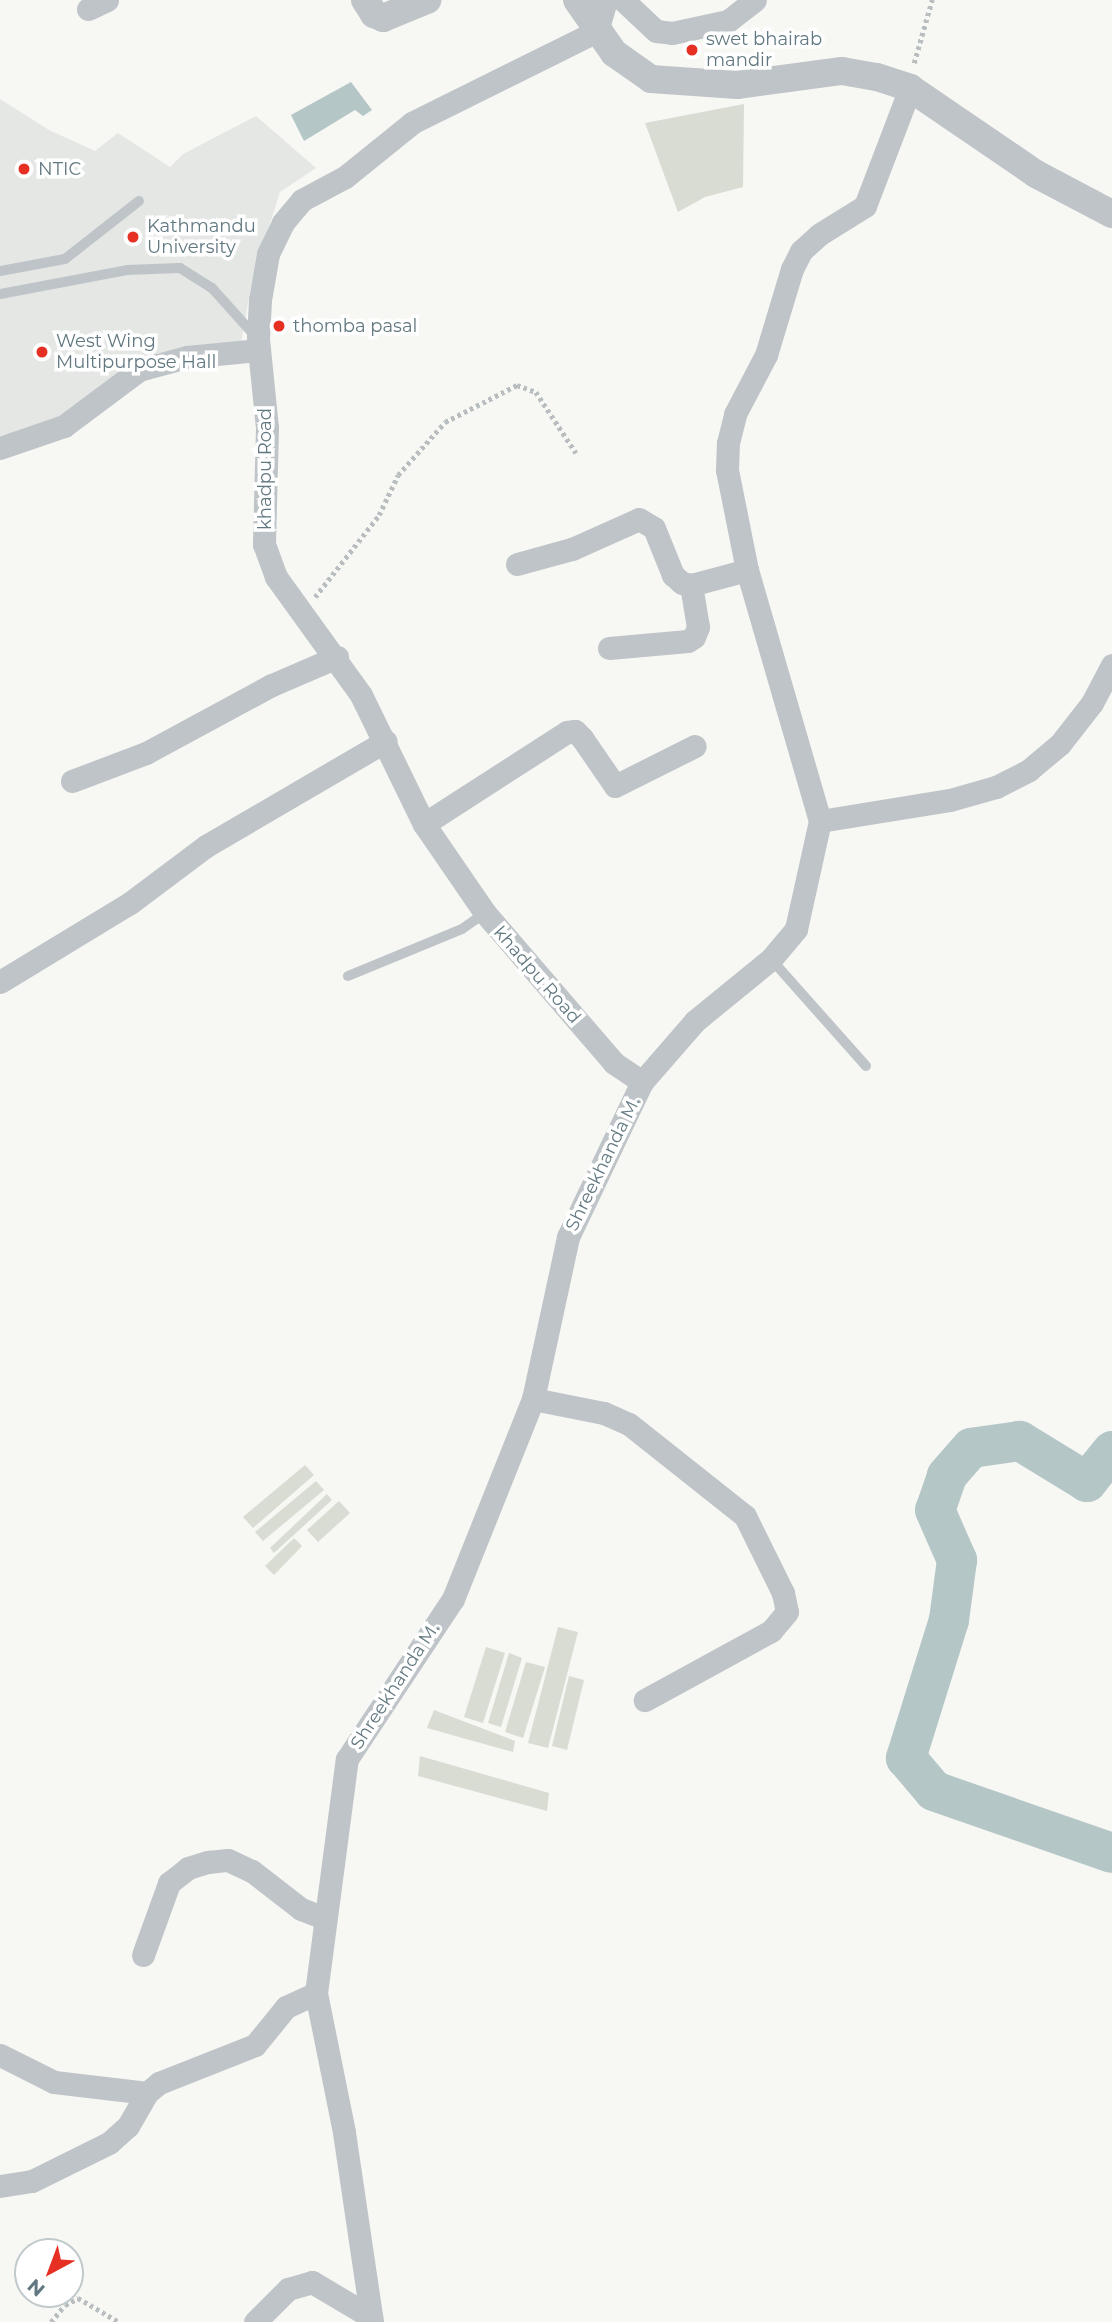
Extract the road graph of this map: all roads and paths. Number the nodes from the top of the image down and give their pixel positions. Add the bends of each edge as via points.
1 (365, 0) edge
2 (426, 0) edge
3 (577, 0) edge
4 (606, 0) edge
5 (623, 0) edge
6 (755, 0) edge
7 (932, 0) edge
8 (597, 31) junction
9 (909, 89) junction
10 (139, 201) dead end
11 (1112, 214) edge
12 (0, 271) edge
13 (0, 294) edge
14 (258, 344) junction
15 (0, 449) edge
16 (576, 453) dead end
17 (517, 564) dead end
18 (747, 570) junction
19 (691, 585) junction
20 (301, 614) junction
21 (608, 648) dead end
22 (337, 657) junction
23 (1112, 666) edge
24 (386, 741) junction
25 (695, 746) dead end
26 (72, 781) dead end
27 (820, 821) junction
28 (424, 824) junction
29 (485, 914) junction
30 (771, 959) junction
31 (348, 976) dead end
32 (0, 982) edge
33 (866, 1066) dead end
34 (642, 1082) junction
35 (533, 1399) junction
36 (645, 1700) dead end
37 (324, 1918) junction
38 (143, 1955) dead end
39 (316, 1993) junction
40 (0, 2055) edge
41 (148, 2093) junction
42 (0, 2186) edge
43 (372, 2320) edge
44 (51, 2322) edge
45 (118, 2322) edge
46 (255, 2322) edge

1 - 2 street via 374,14 383,18
3 - 8 street
4 - 8 street
5 - 6 street via 656,30 672,33 728,21
7 - 9 path
8 - 9 street via 614,52 651,79 737,85 842,71
8 - 14 street, khadpu Road via 424,116 345,177 296,205 268,254
9 - 11 street via 1036,174
9 - 18 street via 865,206 801,251 766,355 735,414 727,470
10 - 12 lane via 65,259
13 - 14 lane via 127,270 180,268 212,288
14 - 15 street via 139,370 64,426
14 - 20 street, khadpu Road via 267,428 264,544 276,577
16 - 20 path via 536,392 517,385 445,422 398,475 379,515
17 - 19 street via 572,549 639,519 654,528 673,575
18 - 19 street
18 - 27 street
19 - 21 street via 698,627 694,637
20 - 22 street, khadpu Road
22 - 24 street, khadpu Road
22 - 26 street via 272,685 146,753
23 - 27 street via 1091,704 1060,744 1028,770 996,787 950,800
24 - 28 street, khadpu Road
24 - 32 street via 206,846 130,904
25 - 28 street via 615,786 582,738 575,731 567,732
27 - 30 street, Shreekhanda M. via 796,929
28 - 29 street, khadpu Road
29 - 31 lane via 462,929
29 - 34 street, khadpu Road via 614,1063
30 - 33 lane
30 - 34 street, Shreekhanda M. via 695,1021
34 - 35 street, Shreekhanda M. via 568,1237
35 - 36 street via 604,1413 629,1424 745,1516 783,1593 787,1612 771,1631
35 - 37 street, Shreekhanda M. via 453,1599 347,1759
37 - 38 street via 301,1909 252,1871 228,1860 208,1862 188,1868 169,1884
37 - 39 street, Shreekhanda M.
39 - 41 street via 286,2007 255,2045 159,2082
39 - 43 street, Shreekhanda M. via 344,2132
40 - 41 street via 54,2082
41 - 42 street via 128,2126 110,2143 32,2180
43 - 46 street via 312,2282 288,2289
44 - 45 path via 78,2298

